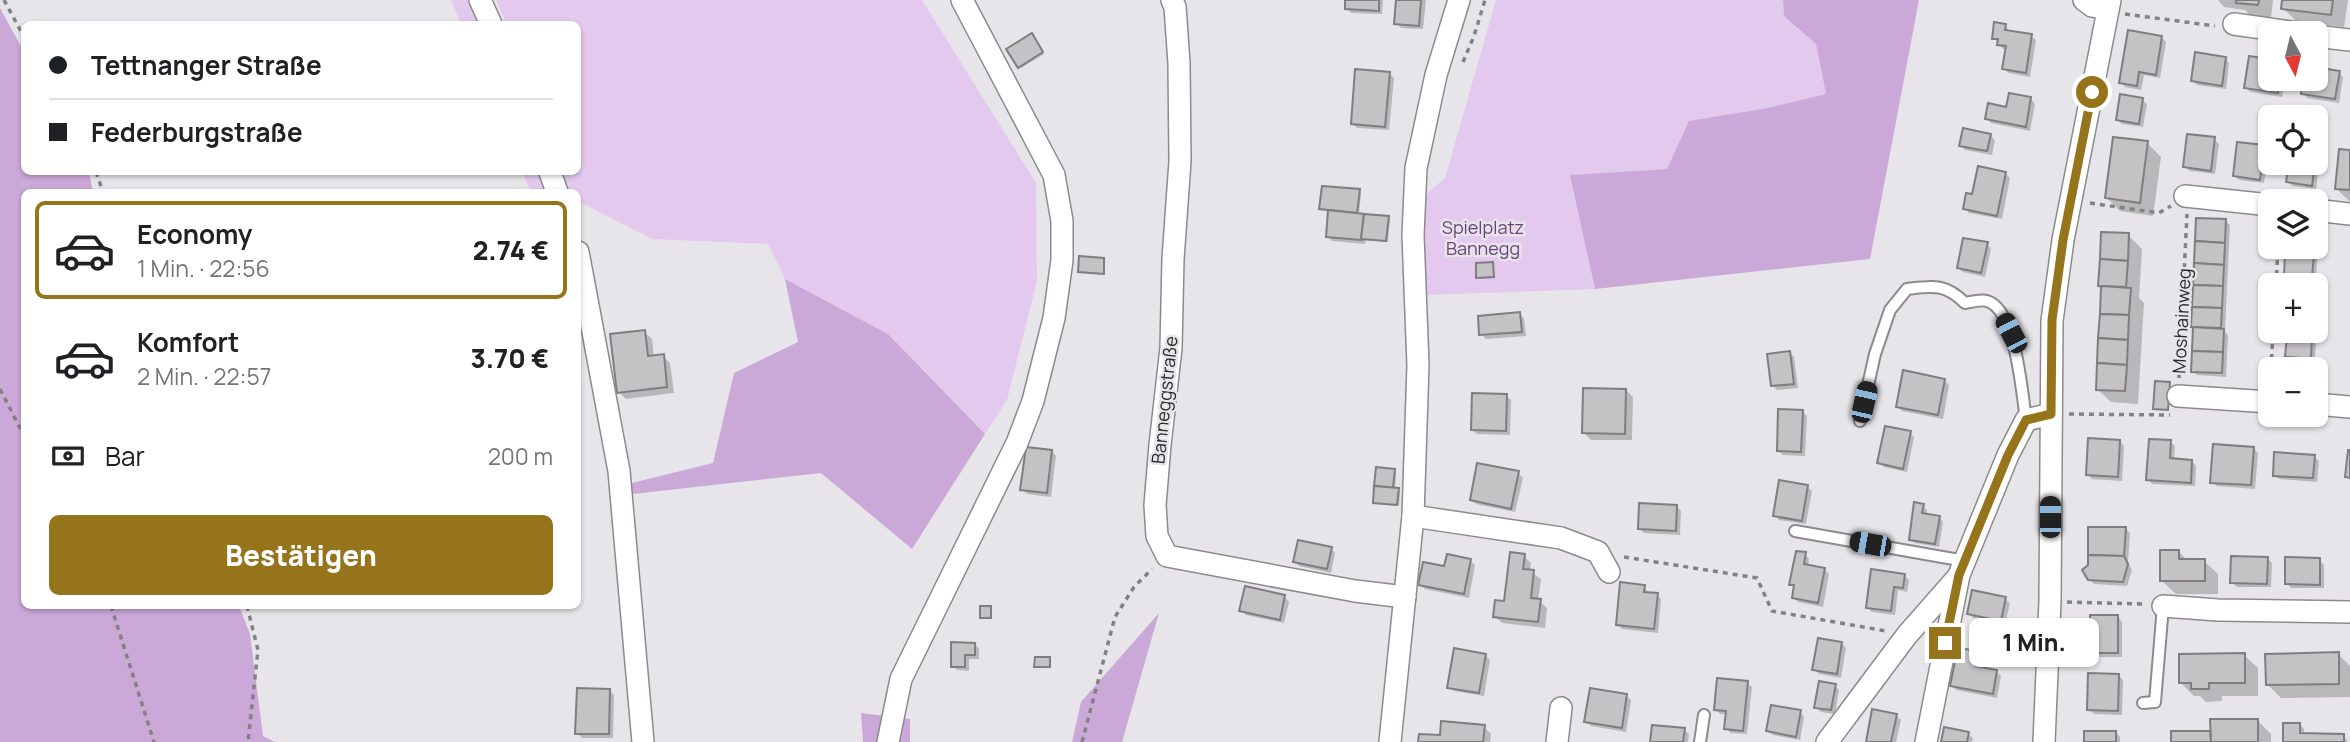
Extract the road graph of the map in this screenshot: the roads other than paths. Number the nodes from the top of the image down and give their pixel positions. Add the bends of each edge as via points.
1 (480, 0) edge
2 (962, 0) edge
3 (1172, 0) edge
4 (1459, 0) edge
5 (2084, 0) edge
6 (2109, 5) edge
7 (490, 21) edge
8 (2234, 24) road end
9 (2258, 27) edge
10 (2328, 37) edge
11 (2350, 40) edge
12 (2185, 196) road end
13 (2258, 204) edge
14 (2328, 211) edge
15 (2350, 214) edge
16 (581, 268) edge
17 (2178, 396) road end
18 (2258, 401) edge
19 (2328, 405) edge
20 (2350, 407) edge
21 (2051, 414) junction
22 (2026, 420) junction
23 (1860, 421) dead end
24 (1413, 516) junction
25 (1794, 531) dead end
26 (1962, 568) junction
27 (1609, 572) dead end
28 (1405, 597) junction
29 (2163, 606) joint
30 (2350, 612) edge
31 (2143, 703) dead end
32 (1561, 708) dead end
33 (1704, 715) dead end
34 (643, 742) edge
35 (888, 742) edge
36 (1390, 742) edge
37 (1557, 742) edge
38 (1700, 742) edge
39 (1827, 742) edge
40 (1926, 742) edge
41 (2045, 742) edge

1 - 7 street
2 - 35 street via 1054,175 1062,221 1062,260 1054,318 1017,443 901,679
3 - 28 street, Banneggstraße via 1179,63 1180,161 1171,348 1155,505 1157,536 1167,556
4 - 24 street via 1436,75 1416,168 1413,235 1418,365
5 - 6 street via 2092,6
6 - 21 street via 2063,240 2052,320
8 - 9 street
10 - 11 street
12 - 13 street
14 - 15 street
16 - 34 street via 619,471
17 - 18 street, Moshainweg
19 - 20 street
21 - 22 street
21 - 41 street
22 - 23 lane via 2011,333 1998,308 1986,300 1965,303 1956,293 1936,285 1907,289 1890,310
22 - 26 street
24 - 27 street via 1561,538 1598,552
24 - 28 street
25 - 26 lane
26 - 39 street
26 - 40 street
28 - 36 street
29 - 30 street
29 - 31 lane via 2155,702
32 - 37 street
33 - 38 lane

